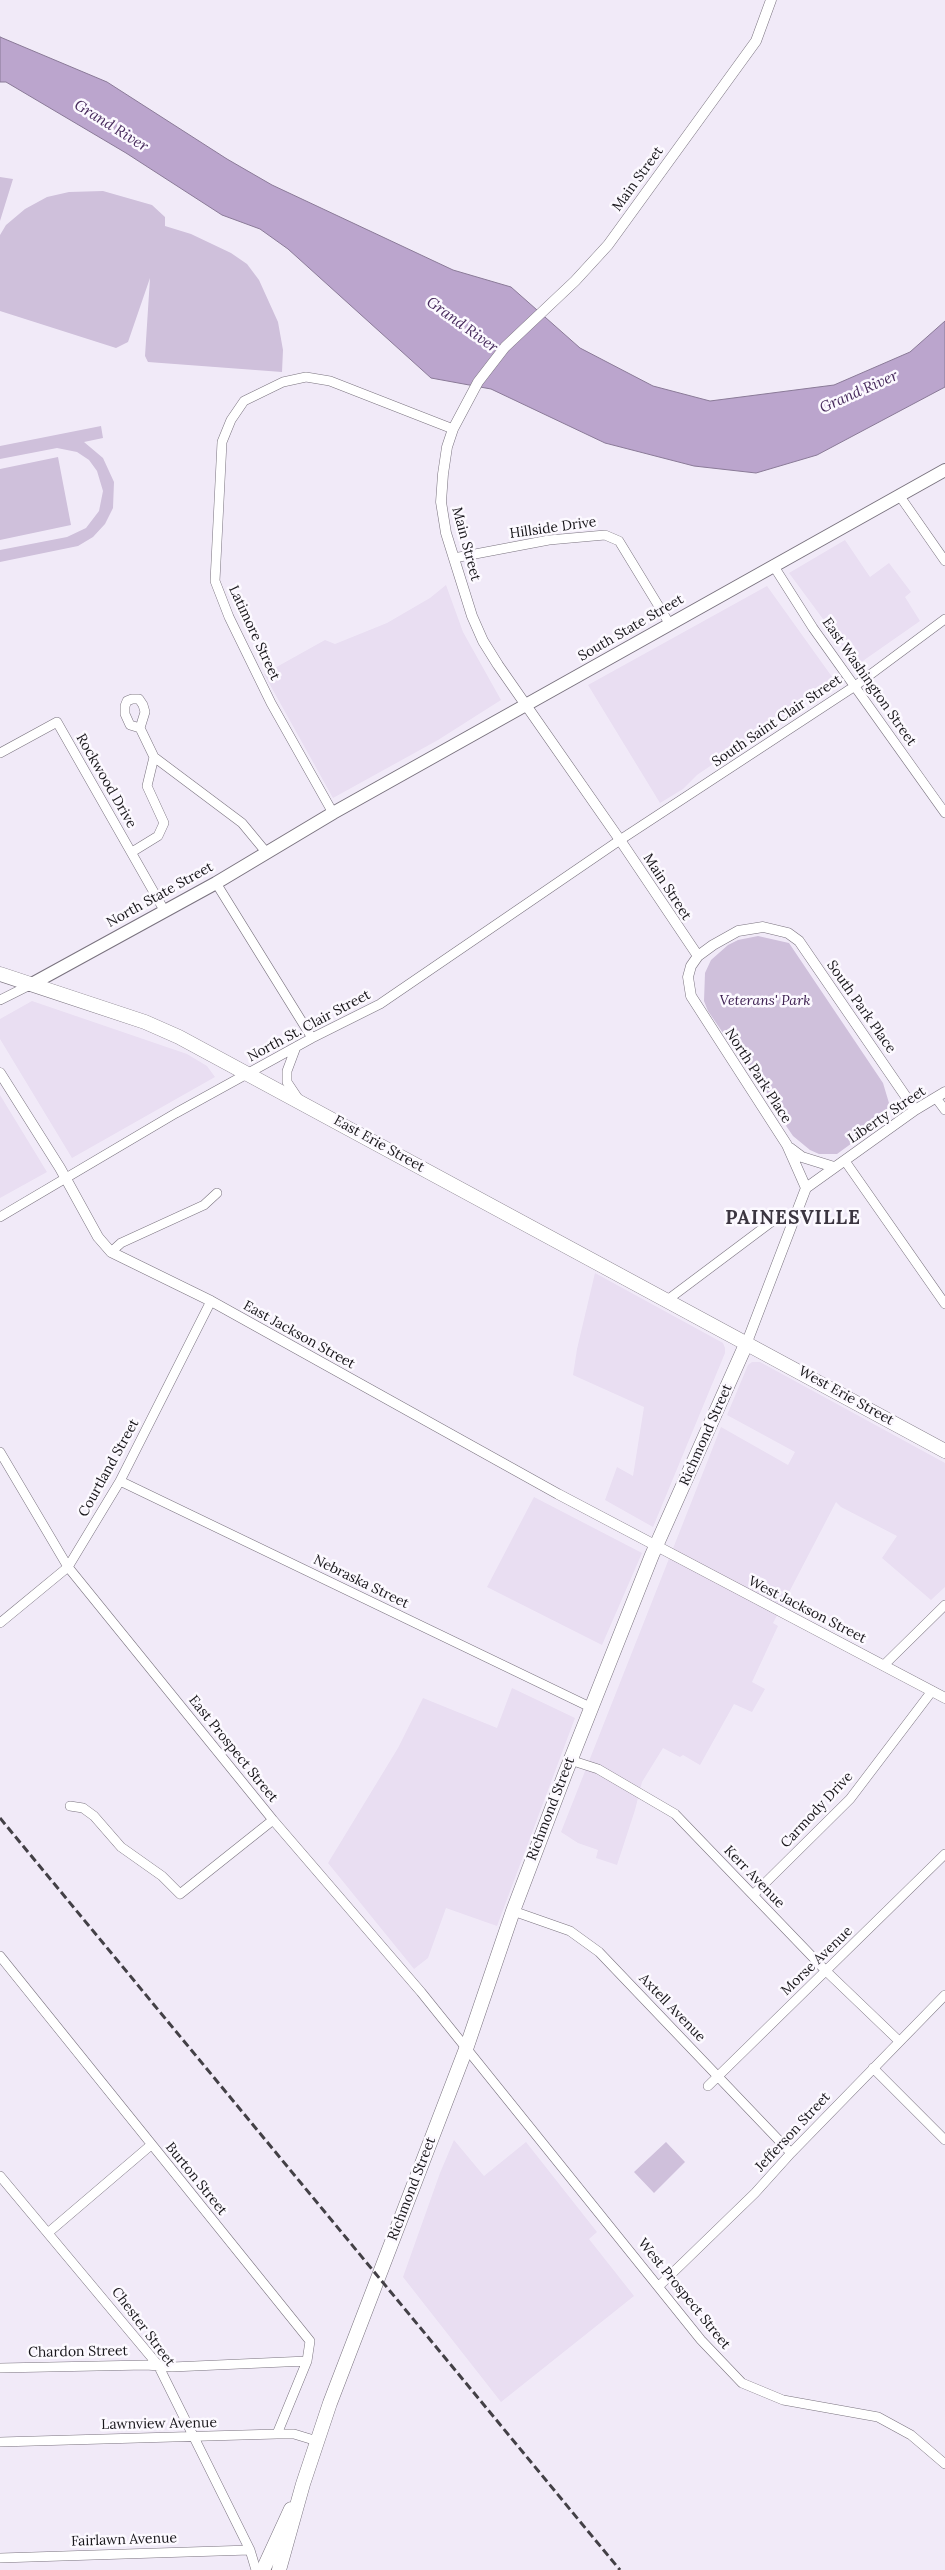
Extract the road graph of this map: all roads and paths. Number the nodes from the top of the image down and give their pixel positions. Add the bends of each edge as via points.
1 (771, 0) edge
2 (453, 429) junction
3 (945, 470) edge
4 (899, 495) junction
5 (454, 558) junction
6 (945, 561) edge
7 (773, 565) junction
8 (945, 619) edge
9 (670, 623) junction
10 (855, 686) junction
11 (525, 705) junction
12 (140, 728) dead end
13 (0, 753) edge
14 (154, 757) junction
15 (332, 813) junction
16 (945, 813) edge
17 (620, 840) junction
18 (132, 852) junction
19 (266, 852) junction
20 (216, 883) junction
21 (164, 910) junction
22 (698, 956) junction
23 (0, 974) edge
24 (30, 985) junction
25 (0, 1000) edge
26 (312, 1038) junction
27 (296, 1047) junction
28 (0, 1073) edge
29 (249, 1073) junction
30 (945, 1092) edge
31 (936, 1098) junction
32 (299, 1100) junction
33 (916, 1110) junction
34 (945, 1110) edge
35 (787, 1146) junction
36 (845, 1162) junction
37 (834, 1167) junction
38 (66, 1179) junction
39 (806, 1188) junction
40 (217, 1193) dead end
41 (796, 1214) junction
42 (0, 1217) edge
43 (111, 1252) junction
44 (211, 1301) junction
45 (666, 1301) junction
46 (945, 1304) edge
47 (747, 1342) junction
48 (945, 1451) edge
49 (0, 1452) edge
50 (120, 1481) junction
51 (657, 1545) junction
52 (68, 1567) junction
53 (945, 1605) edge
54 (0, 1623) edge
55 (884, 1665) junction
56 (932, 1691) junction
57 (945, 1698) edge
58 (590, 1708) junction
59 (570, 1760) junction
60 (70, 1806) dead end
61 (273, 1820) junction
62 (945, 1854) edge
63 (753, 1895) junction
64 (513, 1911) junction
65 (1, 1959) edge
66 (827, 1972) junction
67 (945, 1996) edge
68 (899, 2041) junction
69 (466, 2049) junction
70 (874, 2068) junction
71 (718, 2076) junction
72 (708, 2086) dead end
73 (945, 2140) edge
74 (151, 2145) junction
75 (791, 2153) junction
76 (0, 2176) edge
77 (49, 2232) junction
78 (659, 2286) junction
79 (307, 2361) junction
80 (158, 2365) junction
81 (0, 2368) edge
82 (276, 2434) junction
83 (195, 2438) junction
84 (317, 2441) junction
85 (0, 2442) edge
86 (945, 2464) edge
87 (303, 2484) junction
88 (250, 2550) junction
89 (0, 2558) edge
90 (256, 2570) edge
91 (264, 2570) edge
92 (280, 2570) edge

1 - 2 street, Main Street via 756,41 608,244 575,281 500,353 478,382
2 - 5 street, Main Street via 447,447 441,502
2 - 15 street, Latimore Street via 330,381 306,377 282,382 244,401 222,442 216,581 228,617
3 - 4 main road, South State Street
4 - 6 street
4 - 7 main road, South State Street
5 - 9 street, Hillside Drive via 549,540 605,534 619,540
5 - 11 street, Main Street via 483,641
7 - 9 main road, South State Street
7 - 10 street, East Washington Street
8 - 10 street, South Saint Clair Street
9 - 11 main road, South State Street
10 - 16 street, East Washington Street
10 - 17 street, South Saint Clair Street
11 - 15 main road, South State Street
11 - 17 street, Main Street
12 - 14 street
13 - 18 street, Rockwood Drive via 57,722
14 - 18 street via 147,786 164,823 158,836
14 - 19 street via 242,823
15 - 19 main road, North State Street
17 - 22 street, Main Street
17 - 26 street, North St. Clair Street via 386,1000
18 - 21 street, Rockwood Drive
19 - 20 main road, North State Street
20 - 21 main road, North State Street
20 - 26 street
21 - 24 main road, North State Street
22 - 33 street, South Park Place via 738,931 763,927 788,933 799,941
22 - 35 street, North Park Place via 690,966 688,977 691,996
23 - 24 main road, East Erie Street
24 - 25 street, North State Street
24 - 29 main road, East Erie Street via 145,1022
26 - 27 street, North St. Clair Street
27 - 29 street, North St. Clair Street
27 - 32 street via 287,1070 288,1082
28 - 38 street, East Jackson Street
29 - 32 main road, East Erie Street
29 - 38 street, North St. Clair Street
30 - 31 street, Liberty Street
31 - 33 street, Liberty Street
31 - 34 street
32 - 45 main road, East Erie Street
33 - 36 street, Liberty Street
35 - 37 street, North Park Place via 802,1157
35 - 39 street, North Park Place
36 - 37 street
36 - 46 street
37 - 39 street
38 - 42 street, North St. Clair Street
38 - 43 street, East Jackson Street via 98,1236
39 - 41 street, Richmond Street
40 - 43 street via 204,1205 121,1243
41 - 45 street via 774,1220
41 - 47 street, Richmond Street
43 - 44 street, East Jackson Street
44 - 50 street, Courtland Street
44 - 51 street, East Jackson Street via 558,1494
45 - 47 main road, East Erie Street
47 - 48 main road, West Erie Street
47 - 51 main road, Richmond Street
49 - 52 street, East Prospect Street
50 - 52 street, Courtland Street
50 - 58 street, Nebraska Street
51 - 55 street, West Jackson Street
51 - 58 main road, Richmond Street
52 - 54 street, Courtland Street
52 - 61 street, East Prospect Street
53 - 55 street
55 - 56 street, West Jackson Street
56 - 57 street, West Jackson Street
56 - 63 street, Carmody Drive via 850,1799
58 - 59 main road, Richmond Street
59 - 63 street, Kerr Avenue via 598,1769 675,1814
59 - 64 main road, Richmond Street
60 - 61 street via 83,1808 94,1816 121,1847 162,1876 180,1894
61 - 69 street, East Prospect Street
62 - 66 street, Morse Avenue
63 - 66 street, Kerr Avenue
64 - 69 main road, Richmond Street
64 - 71 street, Axtell Avenue via 570,1931 599,1952
65 - 74 street, Burton Street
66 - 68 street, Kerr Avenue
66 - 71 street, Morse Avenue
67 - 68 street, Jefferson Street
68 - 70 street, Jefferson Street
69 - 78 street, West Prospect Street
69 - 84 main road, Richmond Street
70 - 73 street
70 - 75 street, Jefferson Street
71 - 72 street, Morse Avenue
71 - 75 street, Axtell Avenue
74 - 77 street
74 - 79 street, Burton Street via 310,2341
75 - 78 street, Jefferson Street via 754,2194
76 - 77 street, Chester Street
77 - 80 street, Chester Street
78 - 86 street, West Prospect Street via 701,2340 742,2383 783,2400 878,2417 911,2435
79 - 80 street, Chardon Street
79 - 82 street, Burton Street
80 - 81 street, Chardon Street
80 - 83 street, Chester Street
82 - 83 street, Lawnview Avenue
82 - 84 street, Lawnview Avenue via 294,2434
83 - 85 street, Lawnview Avenue
83 - 88 street, Chester Street
84 - 87 main road, Richmond Street
87 - 91 main road, Richmond Street
87 - 92 main road, Richmond Street
88 - 89 street, Fairlawn Avenue
88 - 90 street, Chester Street

